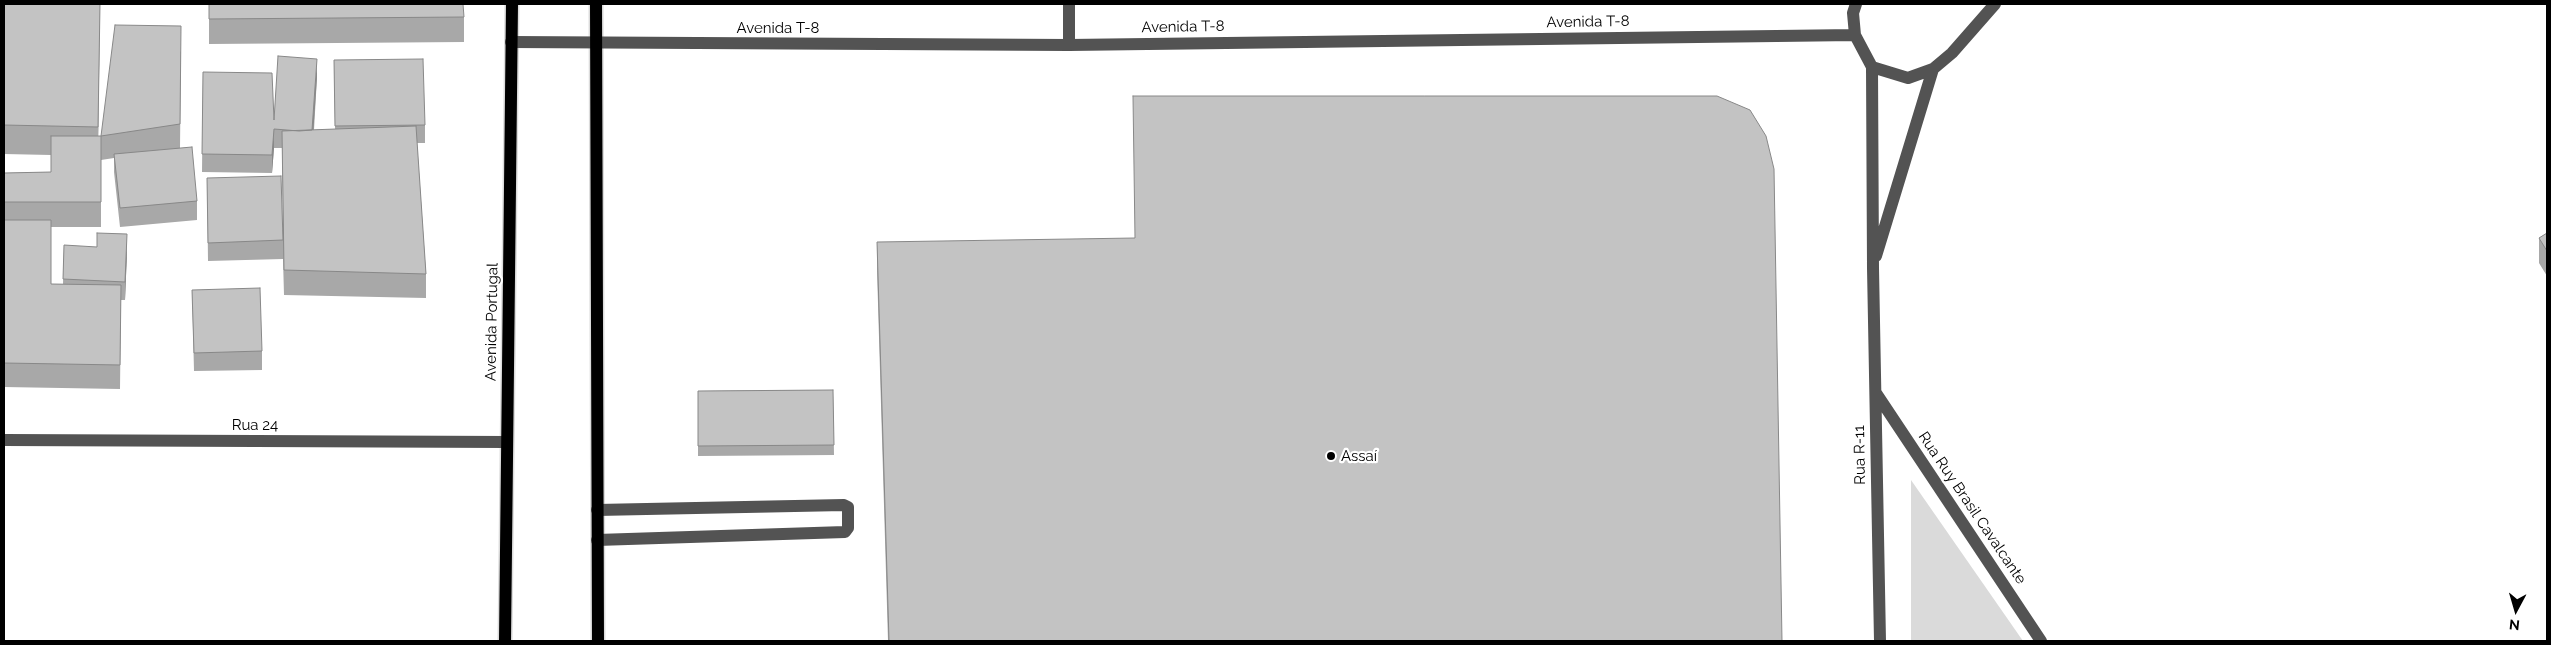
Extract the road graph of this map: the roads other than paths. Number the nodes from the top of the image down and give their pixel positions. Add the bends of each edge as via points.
1 (512, 4) edge
2 (596, 4) edge
3 (1069, 4) edge
4 (1856, 4) edge
5 (1995, 4) edge
6 (1855, 35) junction
7 (511, 42) junction
8 (594, 43) junction
9 (1069, 45) junction
10 (1872, 67) junction
11 (1934, 68) junction
12 (1873, 268) junction
13 (1876, 393) junction
14 (4, 440) edge
15 (507, 442) junction
16 (597, 510) junction
17 (597, 540) junction
18 (505, 641) edge
19 (598, 641) edge
20 (1880, 641) edge
21 (2041, 641) edge

1 - 7 main road, Avenida Portugal
2 - 8 main road
3 - 9 street
4 - 6 street via 1853,13
5 - 11 street via 1971,33
6 - 9 street, Avenida T-8
6 - 10 street
7 - 8 street, Avenida T-8
7 - 15 main road, Avenida Portugal
8 - 9 street, Avenida T-8
8 - 16 main road
10 - 11 street via 1908,78
10 - 12 street, Rua R-11
11 - 12 street, Rua R-11
12 - 13 street, Rua R-11
13 - 20 street, Rua R-11
13 - 21 street, Rua Ruy Brasil Cavalcante
14 - 15 street, Rua 24
15 - 18 main road, Avenida Portugal
16 - 17 main road
16 - 17 street via 848,507 848,528 845,532
17 - 19 main road

